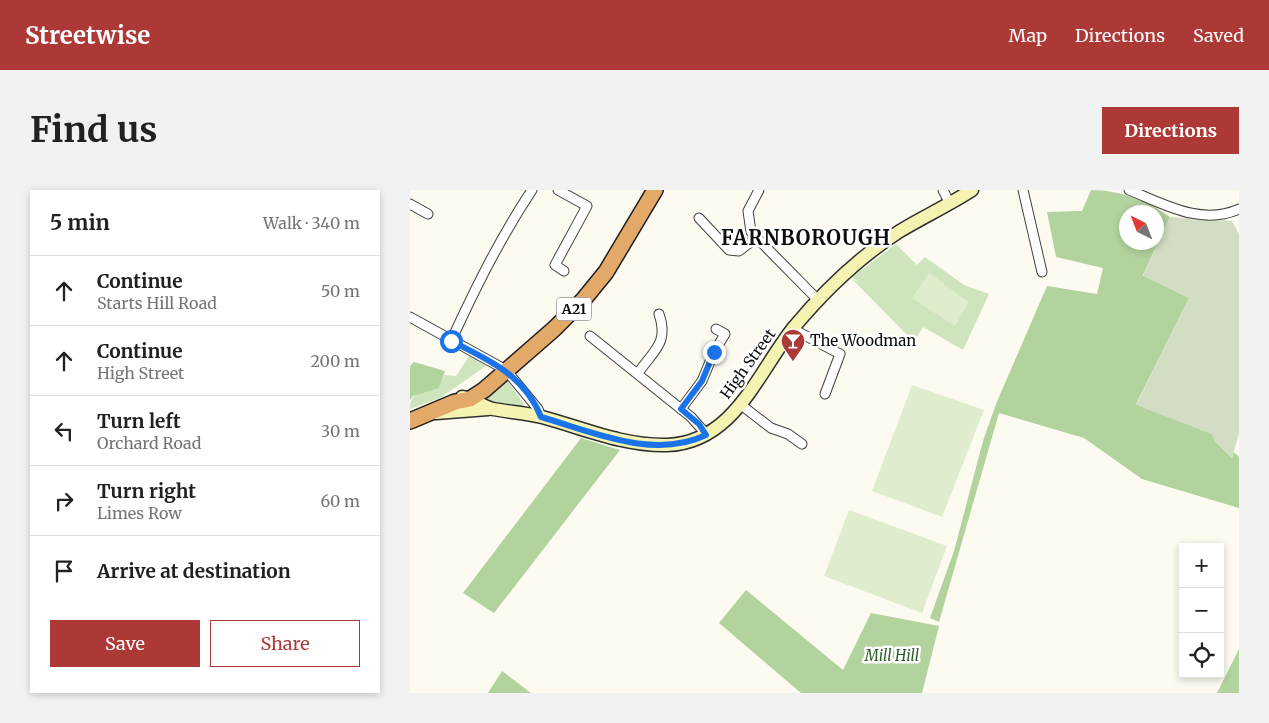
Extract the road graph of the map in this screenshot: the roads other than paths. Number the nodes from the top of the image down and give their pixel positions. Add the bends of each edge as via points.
1 (532, 190) edge
2 (558, 190) edge
3 (655, 190) edge
4 (759, 190) edge
5 (943, 190) edge
6 (972, 190) edge
7 (1023, 190) edge
8 (1129, 190) edge
9 (410, 204) edge
10 (950, 204) junction
11 (1239, 209) edge
12 (428, 214) dead end
13 (699, 218) dead end
14 (756, 238) junction
15 (564, 271) dead end
16 (1042, 272) dead end
17 (817, 299) junction
18 (659, 314) dead end
19 (410, 317) edge
20 (716, 329) dead end
21 (793, 329) junction
22 (590, 336) dead end
23 (451, 341) junction
24 (506, 370) junction
25 (638, 373) junction
26 (825, 394) dead end
27 (462, 399) junction
28 (740, 404) junction
29 (491, 409) junction
30 (681, 409) junction
31 (432, 413) junction
32 (541, 417) junction
33 (410, 421) edge
34 (706, 435) junction
35 (802, 444) dead end

1 - 23 street via 508,226
2 - 15 street via 588,206 555,266
3 - 24 highway, A21 via 622,249 591,291
4 - 14 street via 747,216
5 - 10 street
6 - 10 main road, High Street
7 - 16 street
8 - 11 street via 1210,217
9 - 12 street
10 - 17 main road, High Street via 886,241 840,276
13 - 14 street via 729,250 740,250
14 - 17 street
17 - 21 main road, High Street
18 - 25 street via 663,339
19 - 23 street
20 - 30 street via 725,334 702,381
21 - 26 street via 840,354
21 - 28 main road, High Street
22 - 25 street
23 - 24 street
24 - 27 highway, A21 via 496,382
24 - 32 street
25 - 30 street
27 - 29 main road, High Street
27 - 31 highway, A21
28 - 34 main road, High Street
28 - 35 street via 771,428
29 - 31 main road, High Street
29 - 32 main road, High Street
30 - 34 street via 699,424
31 - 33 highway, A21
32 - 34 main road, High Street via 637,444 679,444

